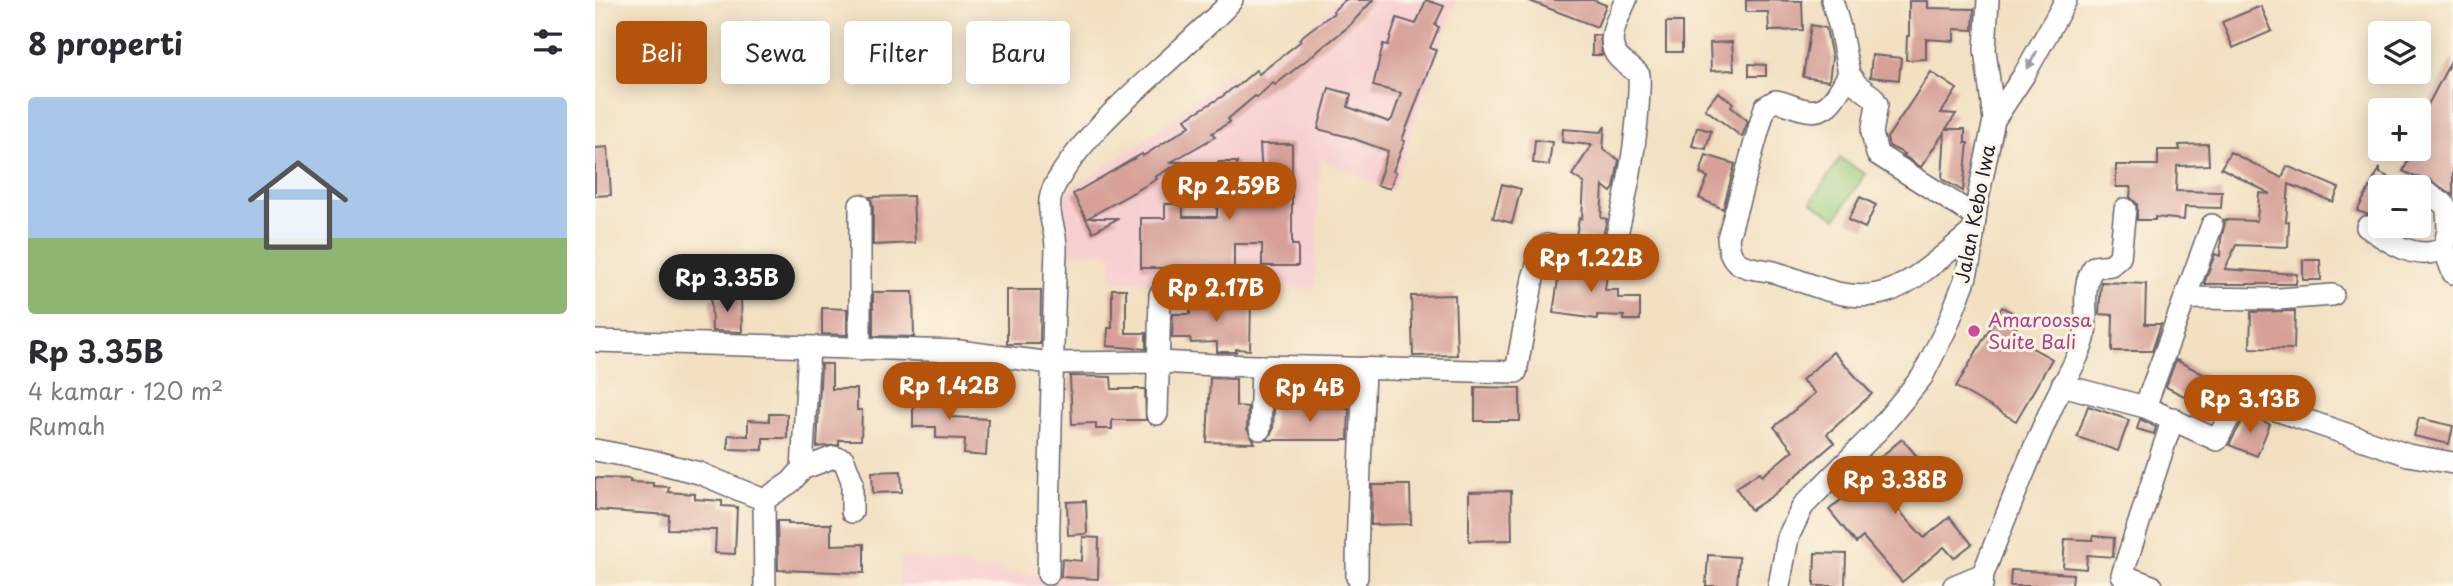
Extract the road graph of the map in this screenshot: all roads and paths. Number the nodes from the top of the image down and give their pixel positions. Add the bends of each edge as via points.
1 (1232, 0) edge
2 (1626, 0) edge
3 (1832, 0) edge
4 (1987, 0) edge
5 (2066, 0) edge
6 (1849, 74) junction
7 (1994, 120) junction
8 (2431, 196) edge
9 (860, 205) dead end
10 (2125, 209) dead end
11 (1974, 224) junction
12 (2212, 225) dead end
13 (2367, 227) dead end
14 (2444, 248) junction
15 (2453, 273) edge
16 (1160, 295) dead end
17 (2333, 296) dead end
18 (2185, 298) junction
19 (595, 341) edge
20 (809, 349) junction
21 (860, 349) junction
22 (1160, 362) junction
23 (1051, 363) junction
24 (1262, 366) junction
25 (1364, 368) junction
26 (2062, 385) junction
27 (2145, 407) junction
28 (1157, 414) dead end
29 (2173, 418) junction
30 (1260, 429) dead end
31 (595, 450) edge
32 (2453, 463) edge
33 (802, 469) junction
34 (764, 500) junction
35 (852, 512) dead end
36 (1048, 574) dead end
37 (1357, 577) dead end
38 (1982, 580) edge
39 (765, 586) edge
40 (1779, 586) edge
41 (1954, 586) edge
42 (2153, 586) edge

1 - 23 street via 1107,118 1056,184 1049,215 1056,243
2 - 25 street via 1614,25 1613,46 1616,55 1639,75 1640,86 1627,196 1613,251 1604,254 1543,247 1516,372
3 - 6 street
4 - 7 street, Jalan Kebo Iwa via 1985,50
5 -> 7 street, Jalan Kebo Iwa
6 - 11 street via 1877,104 1872,133 1877,155
6 - 11 street via 1831,104 1822,110 1775,101 1765,107 1728,238 1734,259 1740,265 1843,295 1868,295 1887,292 1917,274
7 - 11 street, Jalan Kebo Iwa
8 - 14 street via 2447,209
9 - 21 street
10 - 26 street via 2119,257 2090,272 2085,336
11 - 40 street, Jalan Kebo Iwa via 1965,280 1922,377 1880,428 1803,506 1788,537
12 - 18 street
13 - 14 street via 2411,252 2424,254
14 - 15 street
16 - 22 street
17 - 18 street
18 - 27 street
19 - 20 street
20 - 21 street
20 - 33 street
21 - 23 street via 959,351
22 - 23 street
22 - 24 street
22 - 28 street
23 - 36 street
24 - 25 street
24 - 30 street
25 - 37 street
26 - 27 street
26 - 38 street
27 - 29 street
29 - 32 street via 2217,440 2237,402 2244,399 2408,455
29 - 42 street via 2122,575
31 - 34 street via 699,473
33 - 34 street
33 - 35 street via 834,457 844,460 852,481
34 - 39 street
38 - 41 street

